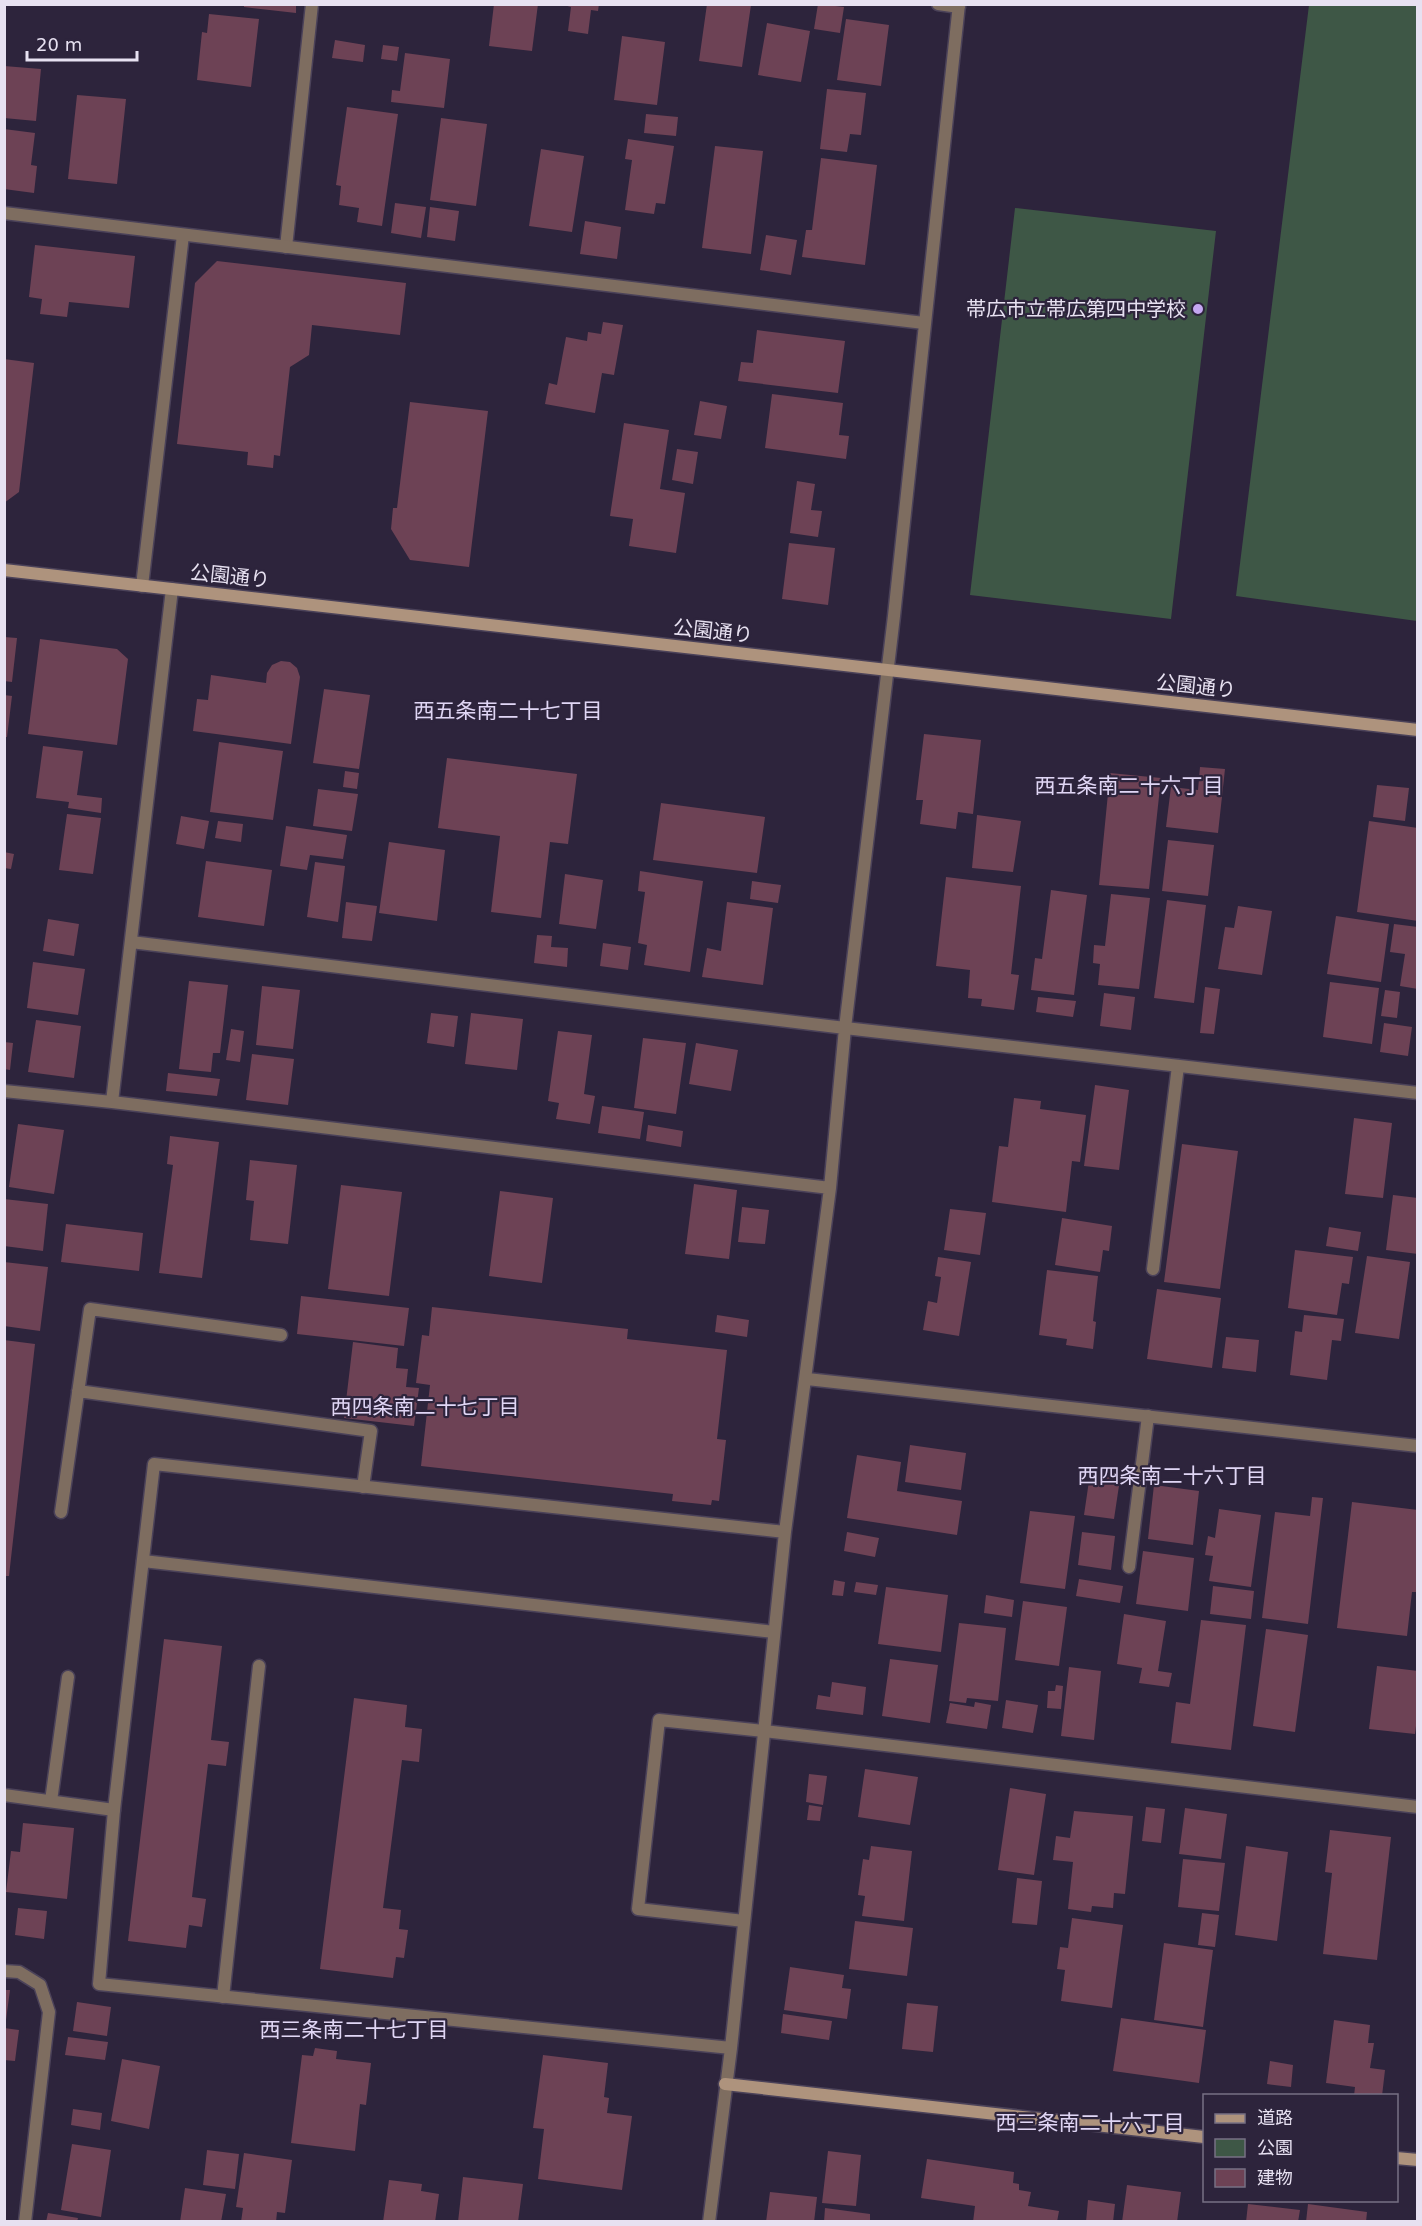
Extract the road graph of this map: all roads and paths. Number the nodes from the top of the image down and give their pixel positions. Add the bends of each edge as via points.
1 (312, 4) edge
2 (938, 4) edge
3 (959, 6) edge
4 (4, 213) edge
5 (183, 235) junction
6 (286, 247) junction
7 (924, 323) junction
8 (4, 570) edge
9 (142, 586) junction
10 (172, 589) junction
11 (887, 671) junction
12 (1418, 730) edge
13 (131, 942) junction
14 (845, 1028) junction
15 (1178, 1066) junction
16 (4, 1091) edge
17 (1418, 1093) edge
18 (112, 1102) junction
19 (830, 1188) junction
20 (1153, 1269) dead end
21 (281, 1335) dead end
22 (807, 1378) junction
23 (78, 1391) junction
24 (1148, 1416) junction
25 (1418, 1446) edge
26 (363, 1487) junction
27 (61, 1512) dead end
28 (785, 1532) junction
29 (143, 1561) junction
30 (1129, 1567) dead end
31 (774, 1632) junction
32 (259, 1666) dead end
33 (68, 1677) dead end
34 (764, 1731) junction
35 (4, 1795) edge
36 (51, 1801) junction
37 (1418, 1807) edge
38 (114, 1810) junction
39 (744, 1921) junction
40 (4, 1971) edge
41 (223, 1997) junction
42 (730, 2048) junction
43 (725, 2084) junction
44 (1203, 2137) edge
45 (1398, 2158) edge
46 (1418, 2160) edge
47 (25, 2222) edge
48 (709, 2222) edge

1 - 6 street
2 - 3 street
3 - 7 street
4 - 5 street
5 - 6 street
5 - 9 street
6 - 7 street
7 - 11 street
8 - 9 street, 公園通り
9 - 10 street, 公園通り
10 - 11 street, 公園通り
10 - 13 street
11 - 12 street, 公園通り
11 - 14 street
13 - 14 street
13 - 18 street
14 - 15 street
14 - 19 street
15 - 17 street
15 - 20 street
16 - 18 street
18 - 19 street
19 - 22 street
21 - 23 street via 90,1309
22 - 24 street
22 - 28 street
23 - 26 street via 371,1431
23 - 27 street
24 - 25 street
24 - 30 street
26 - 28 street
26 - 29 street via 154,1464
28 - 31 street
29 - 31 street
29 - 38 street
31 - 34 street
32 - 41 street
33 - 36 street
34 - 37 street
34 - 39 street
34 - 39 street via 659,1720 638,1909
35 - 36 street
36 - 38 street
38 - 41 street via 99,1984
39 - 42 street
40 - 47 street via 19,1972 40,1985 49,2012
41 - 42 street
42 - 43 street
43 - 44 street
43 - 48 street
45 - 46 street

